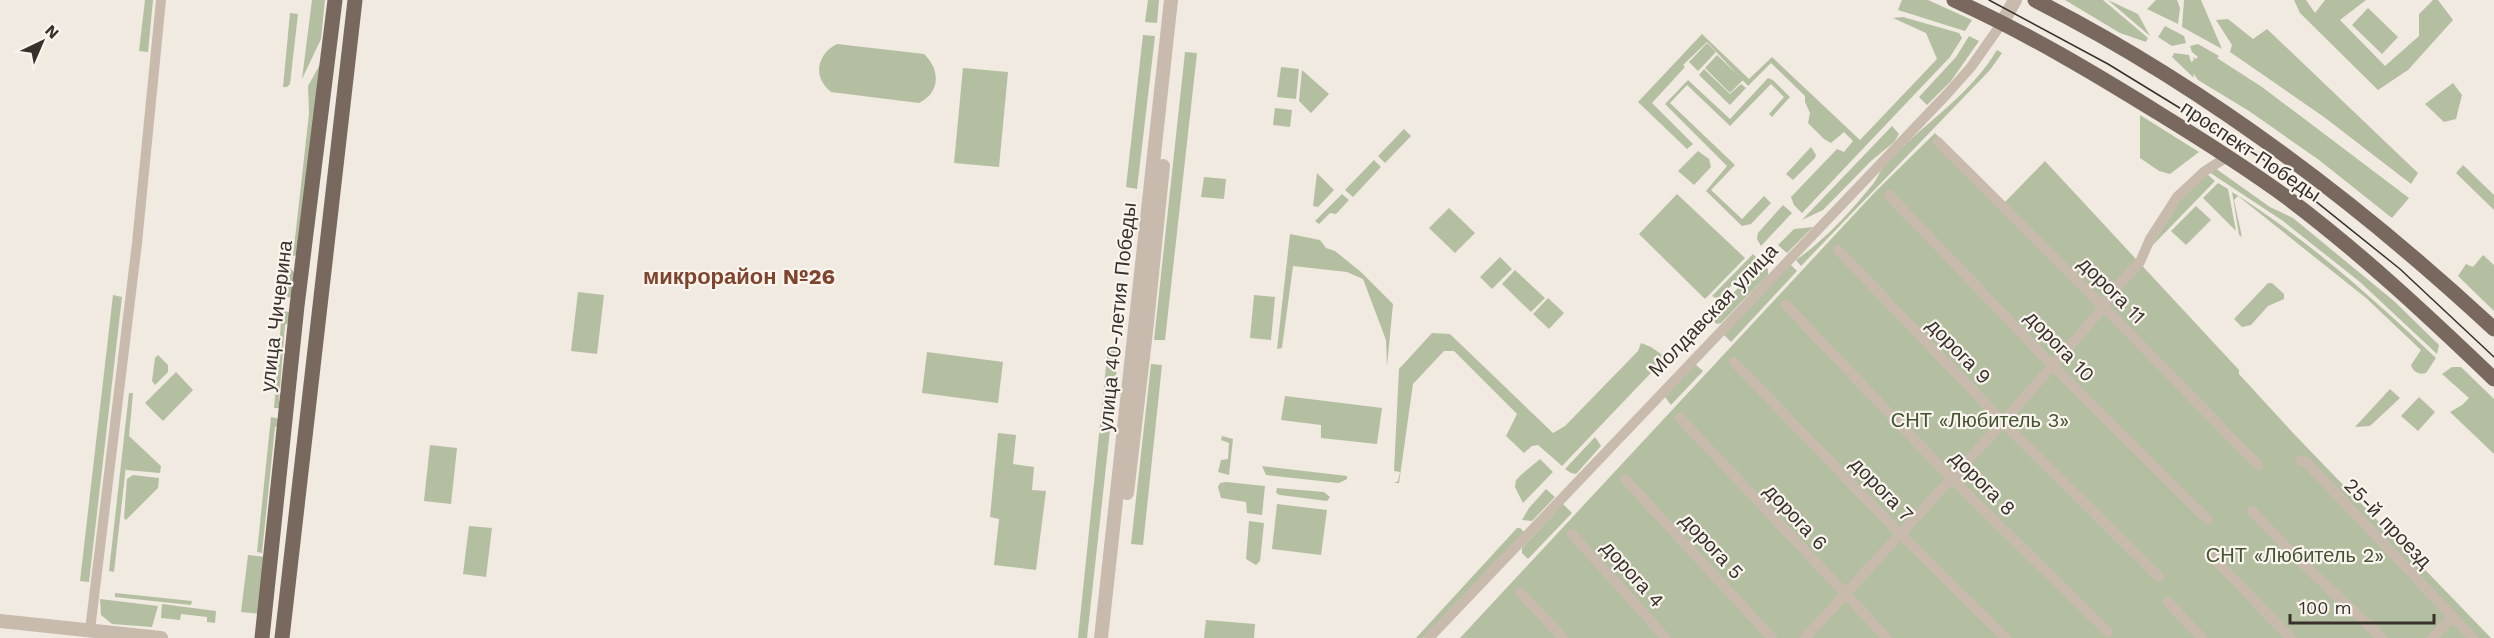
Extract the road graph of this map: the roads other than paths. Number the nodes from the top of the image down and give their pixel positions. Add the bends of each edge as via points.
1 (161, 0) edge
2 (335, 0) edge
3 (355, 0) edge
4 (1171, 0) edge
5 (1179, 0) edge
6 (1954, 0) edge
7 (2015, 0) edge
8 (2035, 0) edge
9 (2002, 23) junction
10 (1172, 34) junction
11 (1938, 142) dead end
12 (2227, 157) junction
13 (314, 182) junction
14 (332, 184) junction
15 (1889, 195) dead end
16 (1838, 250) dead end
17 (1786, 305) dead end
18 (2103, 306) junction
19 (2494, 329) edge
20 (1734, 362) dead end
21 (2052, 365) junction
22 (2494, 379) edge
23 (1680, 418) dead end
24 (2003, 422) junction
25 (2301, 461) dead end
26 (2258, 465) dead end
27 (1951, 478) junction
28 (1625, 479) dead end
29 (2252, 511) dead end
30 (2208, 520) dead end
31 (1572, 534) dead end
32 (1900, 534) junction
33 (1115, 556) junction
34 (2211, 556) dead end
35 (2159, 577) dead end
36 (1520, 592) dead end
37 (1845, 596) junction
38 (2168, 602) dead end
39 (2453, 617) junction
40 (0, 621) edge
41 (90, 630) junction
42 (2108, 632) dead end
43 (161, 638) edge
44 (262, 638) edge
45 (282, 638) edge
46 (1101, 638) edge
47 (1111, 638) edge
48 (1429, 638) edge
49 (1563, 638) edge
50 (1666, 638) edge
51 (1772, 638) edge
52 (1805, 638) edge
53 (1887, 638) edge
54 (2006, 638) edge
55 (2202, 638) edge
56 (2291, 638) edge
57 (2382, 638) edge
58 (2432, 638) edge
59 (2473, 638) edge

1 - 41 street via 137,243
2 - 13 main road, улица Чичерина
3 - 14 main road, улица Чичерина
4 - 10 street, улица 40-летия Победы
5 - 10 street, улица 40-летия Победы
6 - 9 main road, проспект Победы
7 - 9 street, Молдавская улица
8 - 19 main road, проспект Победы via 2132,55 2276,147 2393,238
9 - 12 main road, проспект Победы
9 - 48 street, Молдавская улица via 1947,94
10 - 33 street, улица 40-летия Победы
11 - 18 street, дорога 11
12 - 18 street via 2176,197 2140,262
12 - 22 main road, проспект Победы via 2351,249
13 - 14 main road
13 - 44 main road, улица Чичерина
14 - 45 main road, улица Чичерина
15 - 21 street, дорога 10
16 - 24 street, дорога 9
17 - 27 street, дорога 8
18 - 21 street
18 - 26 street, дорога 11
20 - 32 street, дорога 7
21 - 24 street
21 - 30 street, дорога 10
23 - 37 street, дорога 6
24 - 27 street
24 - 35 street, дорога 9
25 - 39 street, 25-й проезд
27 - 32 street
27 - 42 street, дорога 8
28 - 51 street, дорога 5
29 - 57 street
31 - 50 street, дорога 4
32 - 37 street
32 - 54 street, дорога 7
33 - 46 street, улица 40-летия Победы
33 - 47 street, улица 40-летия Победы
34 - 56 street
36 - 49 street
37 - 52 street
37 - 53 street, дорога 6
38 - 55 street
39 - 58 street
39 - 59 street, 25-й проезд
40 - 41 street
41 - 43 street

